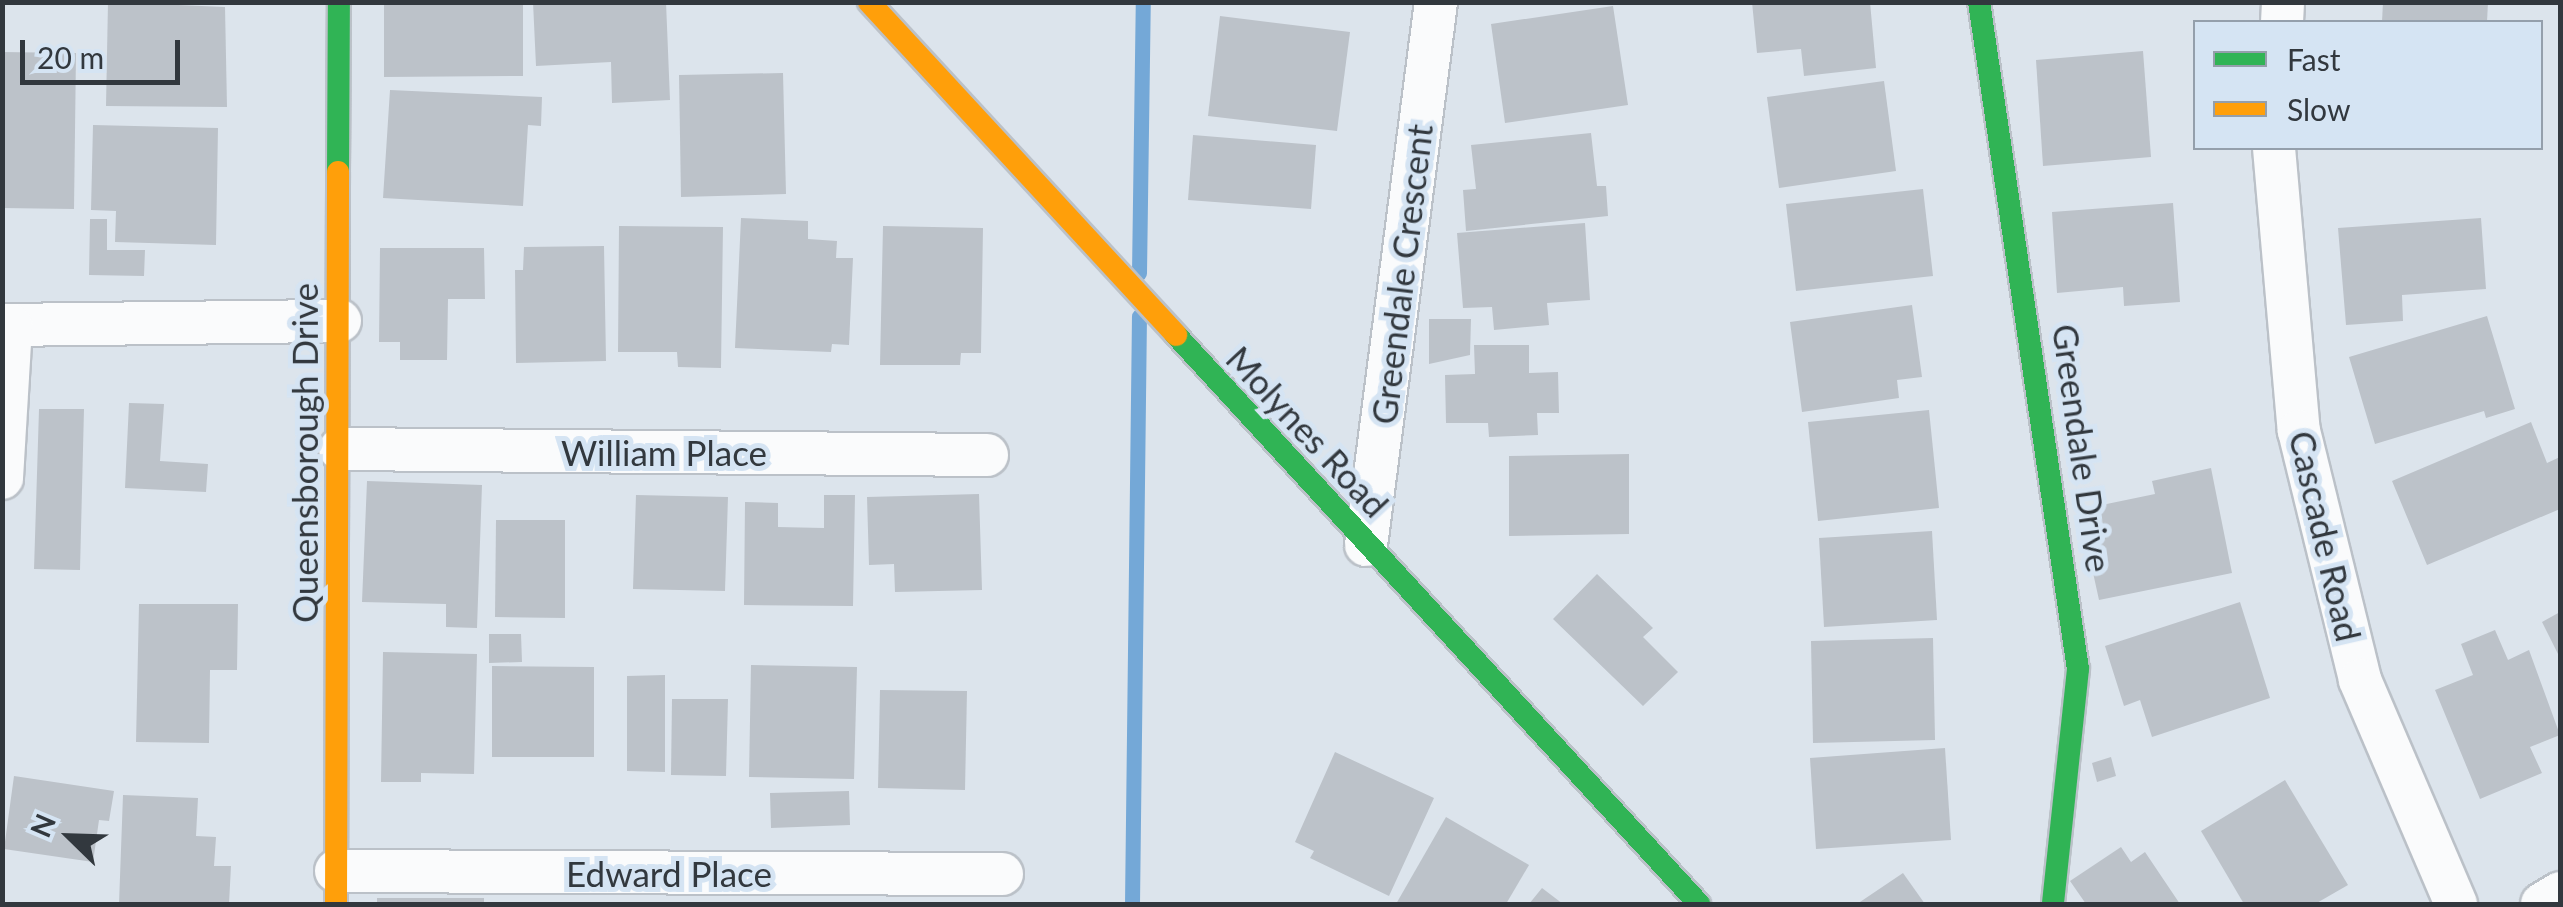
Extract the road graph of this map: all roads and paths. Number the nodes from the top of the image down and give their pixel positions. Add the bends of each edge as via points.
1 (339, 2) edge
2 (869, 2) edge
3 (1436, 2) edge
4 (1979, 2) edge
5 (2274, 150) edge
6 (340, 322) junction
7 (7, 325) edge
8 (340, 449) junction
9 (987, 454) dead end
10 (2, 478) edge
11 (1366, 545) junction
12 (1002, 874) dead end
13 (336, 888) edge
14 (2560, 893) edge
15 (1699, 904) edge
16 (2053, 904) edge
17 (2456, 904) edge
18 (2542, 904) edge

1 - 6 street, Queensborough Drive
2 - 11 street, Molynes Road
3 - 11 street, Greendale Crescent
4 - 16 street, Greendale Drive via 2078,670
5 - 17 street, Cascade Road via 2298,431 2360,680
6 - 7 street
6 - 8 street, Queensborough Drive
7 - 10 street
8 - 9 street, William Place
8 - 13 street, Queensborough Drive
11 - 15 street, Molynes Road
12 - 13 street, Edward Place
14 - 18 street

